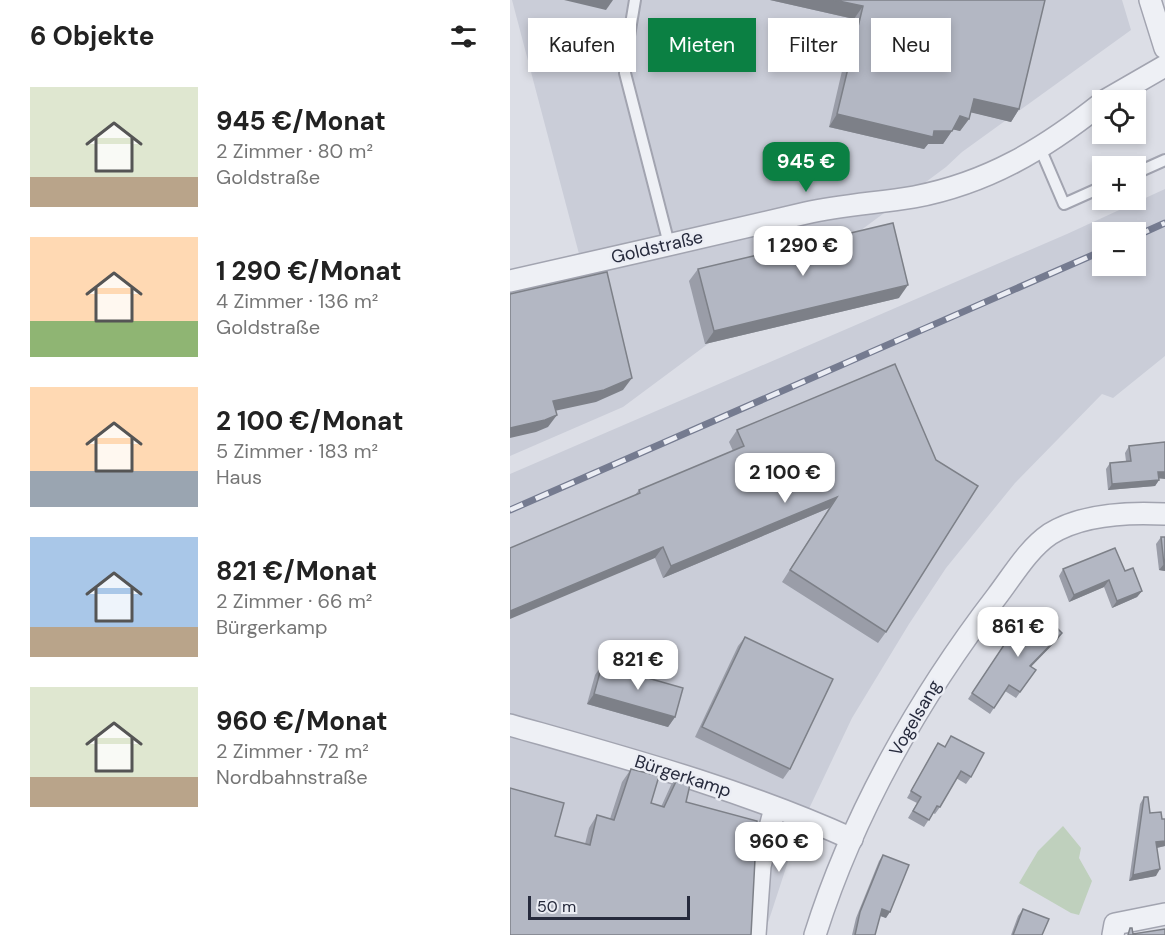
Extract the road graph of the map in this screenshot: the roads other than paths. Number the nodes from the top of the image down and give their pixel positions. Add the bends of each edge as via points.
1 (635, 0) edge
2 (1150, 0) edge
3 (1165, 47) edge
4 (1165, 66) edge
5 (1124, 90) edge
6 (1092, 111) edge
7 (1040, 148) junction
8 (1165, 160) edge
9 (1146, 169) edge
10 (1092, 191) edge
11 (669, 244) junction
12 (510, 281) edge
13 (1165, 514) edge
14 (510, 725) edge
15 (775, 808) junction
16 (852, 840) junction
17 (1165, 914) edge
18 (755, 935) edge
19 (815, 935) edge
20 (1113, 935) edge

1 - 11 lane via 625,73
2 - 3 street
4 - 5 street, Goldstraße
6 - 7 street, Goldstraße
7 - 10 lane via 1064,204
7 - 11 street, Goldstraße via 1002,169 957,186 913,197 826,208
8 - 9 lane
11 - 12 street, Goldstraße
13 - 16 street, Vogelsang via 1122,514 1081,521 1041,541 939,676
14 - 15 street, Bürgerkamp via 648,764
15 - 16 street, Bürgerkamp
15 - 18 street via 760,866
16 - 19 street, Vogelsang
17 - 20 street via 1115,924

